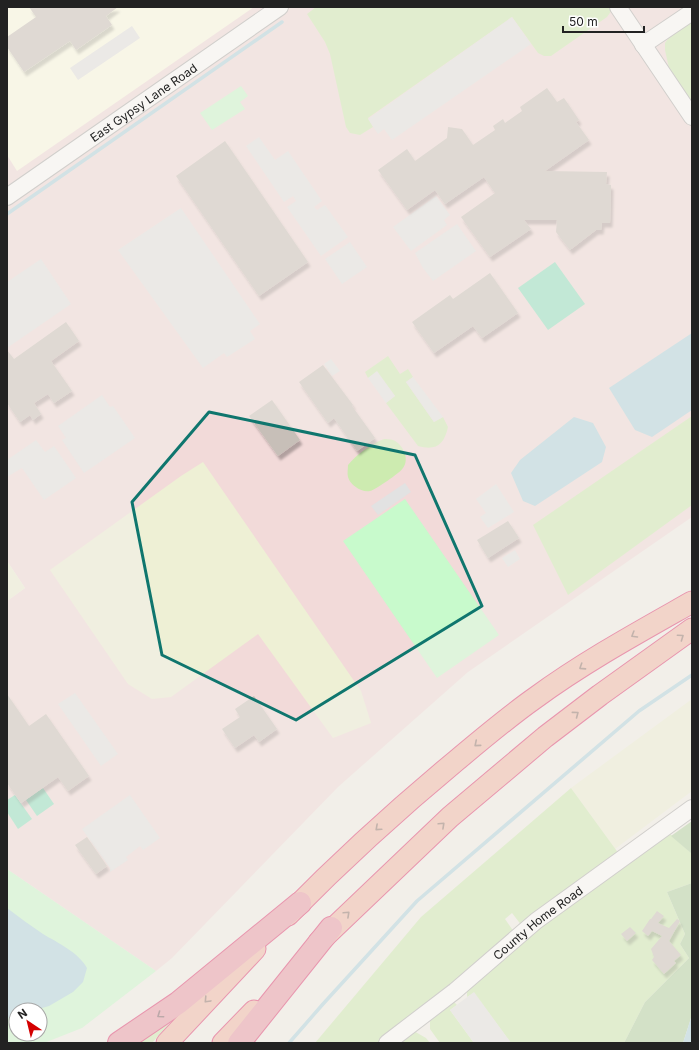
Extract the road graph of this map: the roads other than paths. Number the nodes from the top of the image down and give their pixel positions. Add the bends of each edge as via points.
1 (280, 7) edge
2 (618, 7) edge
3 (692, 12) edge
4 (644, 45) junction
5 (692, 117) edge
6 (7, 196) edge
7 (692, 602) edge
8 (692, 629) edge
9 (692, 808) edge
10 (300, 903) junction
11 (331, 928) junction
12 (119, 1043) edge
13 (167, 1043) edge
14 (223, 1043) edge
15 (239, 1043) edge
16 (387, 1043) edge

1 - 6 street, East Gypsy Lane Road
2 - 4 street
3 - 4 street
4 - 5 street
7 -> 10 highway via 588,663 500,724 365,840
11 -> 8 highway via 450,817 539,742
9 - 16 street, County Home Road via 536,921 455,991
10 -> 12 highway via 178,1003
10 -> 13 highway
11 - 14 highway
11 - 15 highway

